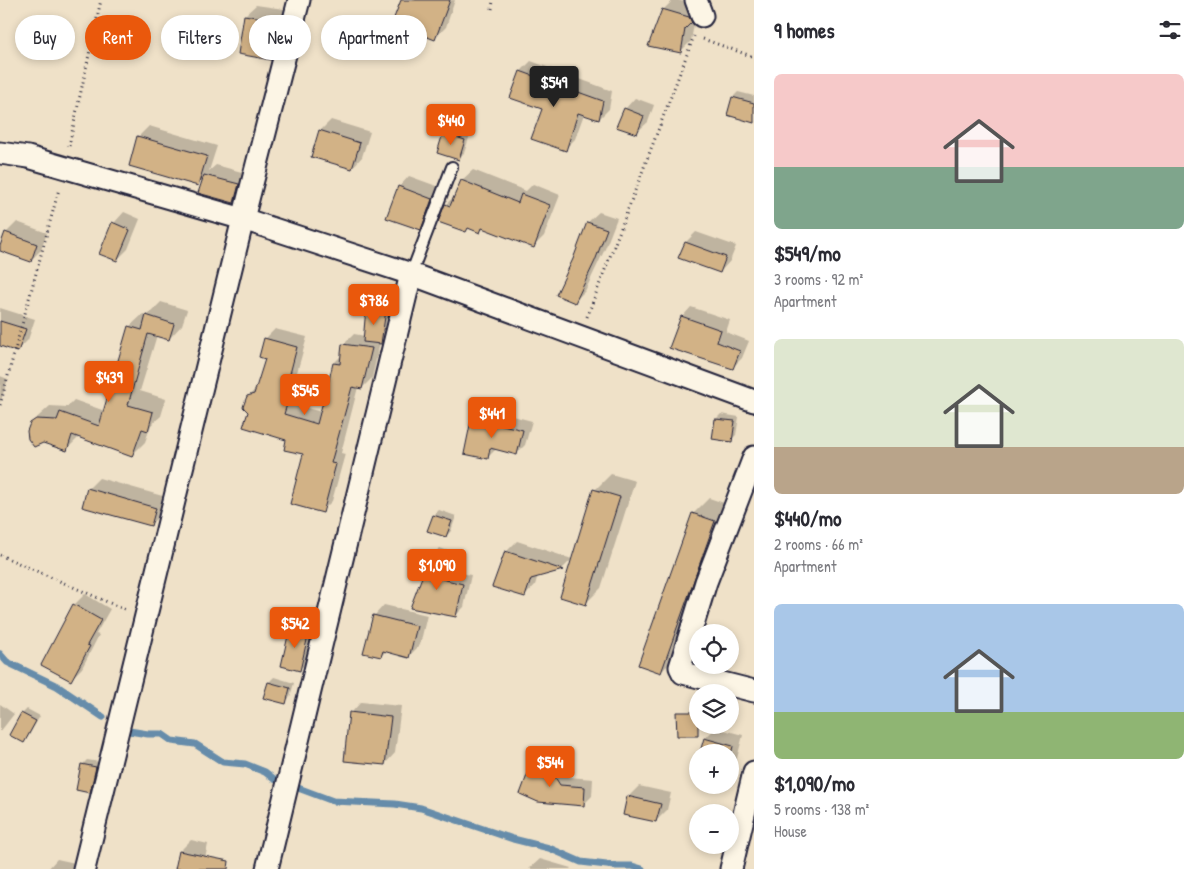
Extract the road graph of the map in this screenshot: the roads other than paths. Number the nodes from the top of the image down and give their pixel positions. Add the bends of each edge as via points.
1 (299, 0) edge
2 (0, 153) edge
3 (452, 167) dead end
4 (243, 219) junction
5 (411, 274) junction
6 (754, 402) edge
7 (754, 457) edge
8 (754, 691) edge
9 (754, 772) edge
10 (84, 869) edge
11 (267, 869) edge
12 (731, 869) edge

1 - 4 street
2 - 4 street via 65,167
3 - 5 lane
4 - 5 street
4 - 10 street
5 - 6 street
5 - 11 street
7 - 8 street via 706,582 680,667 683,672
9 - 12 street

